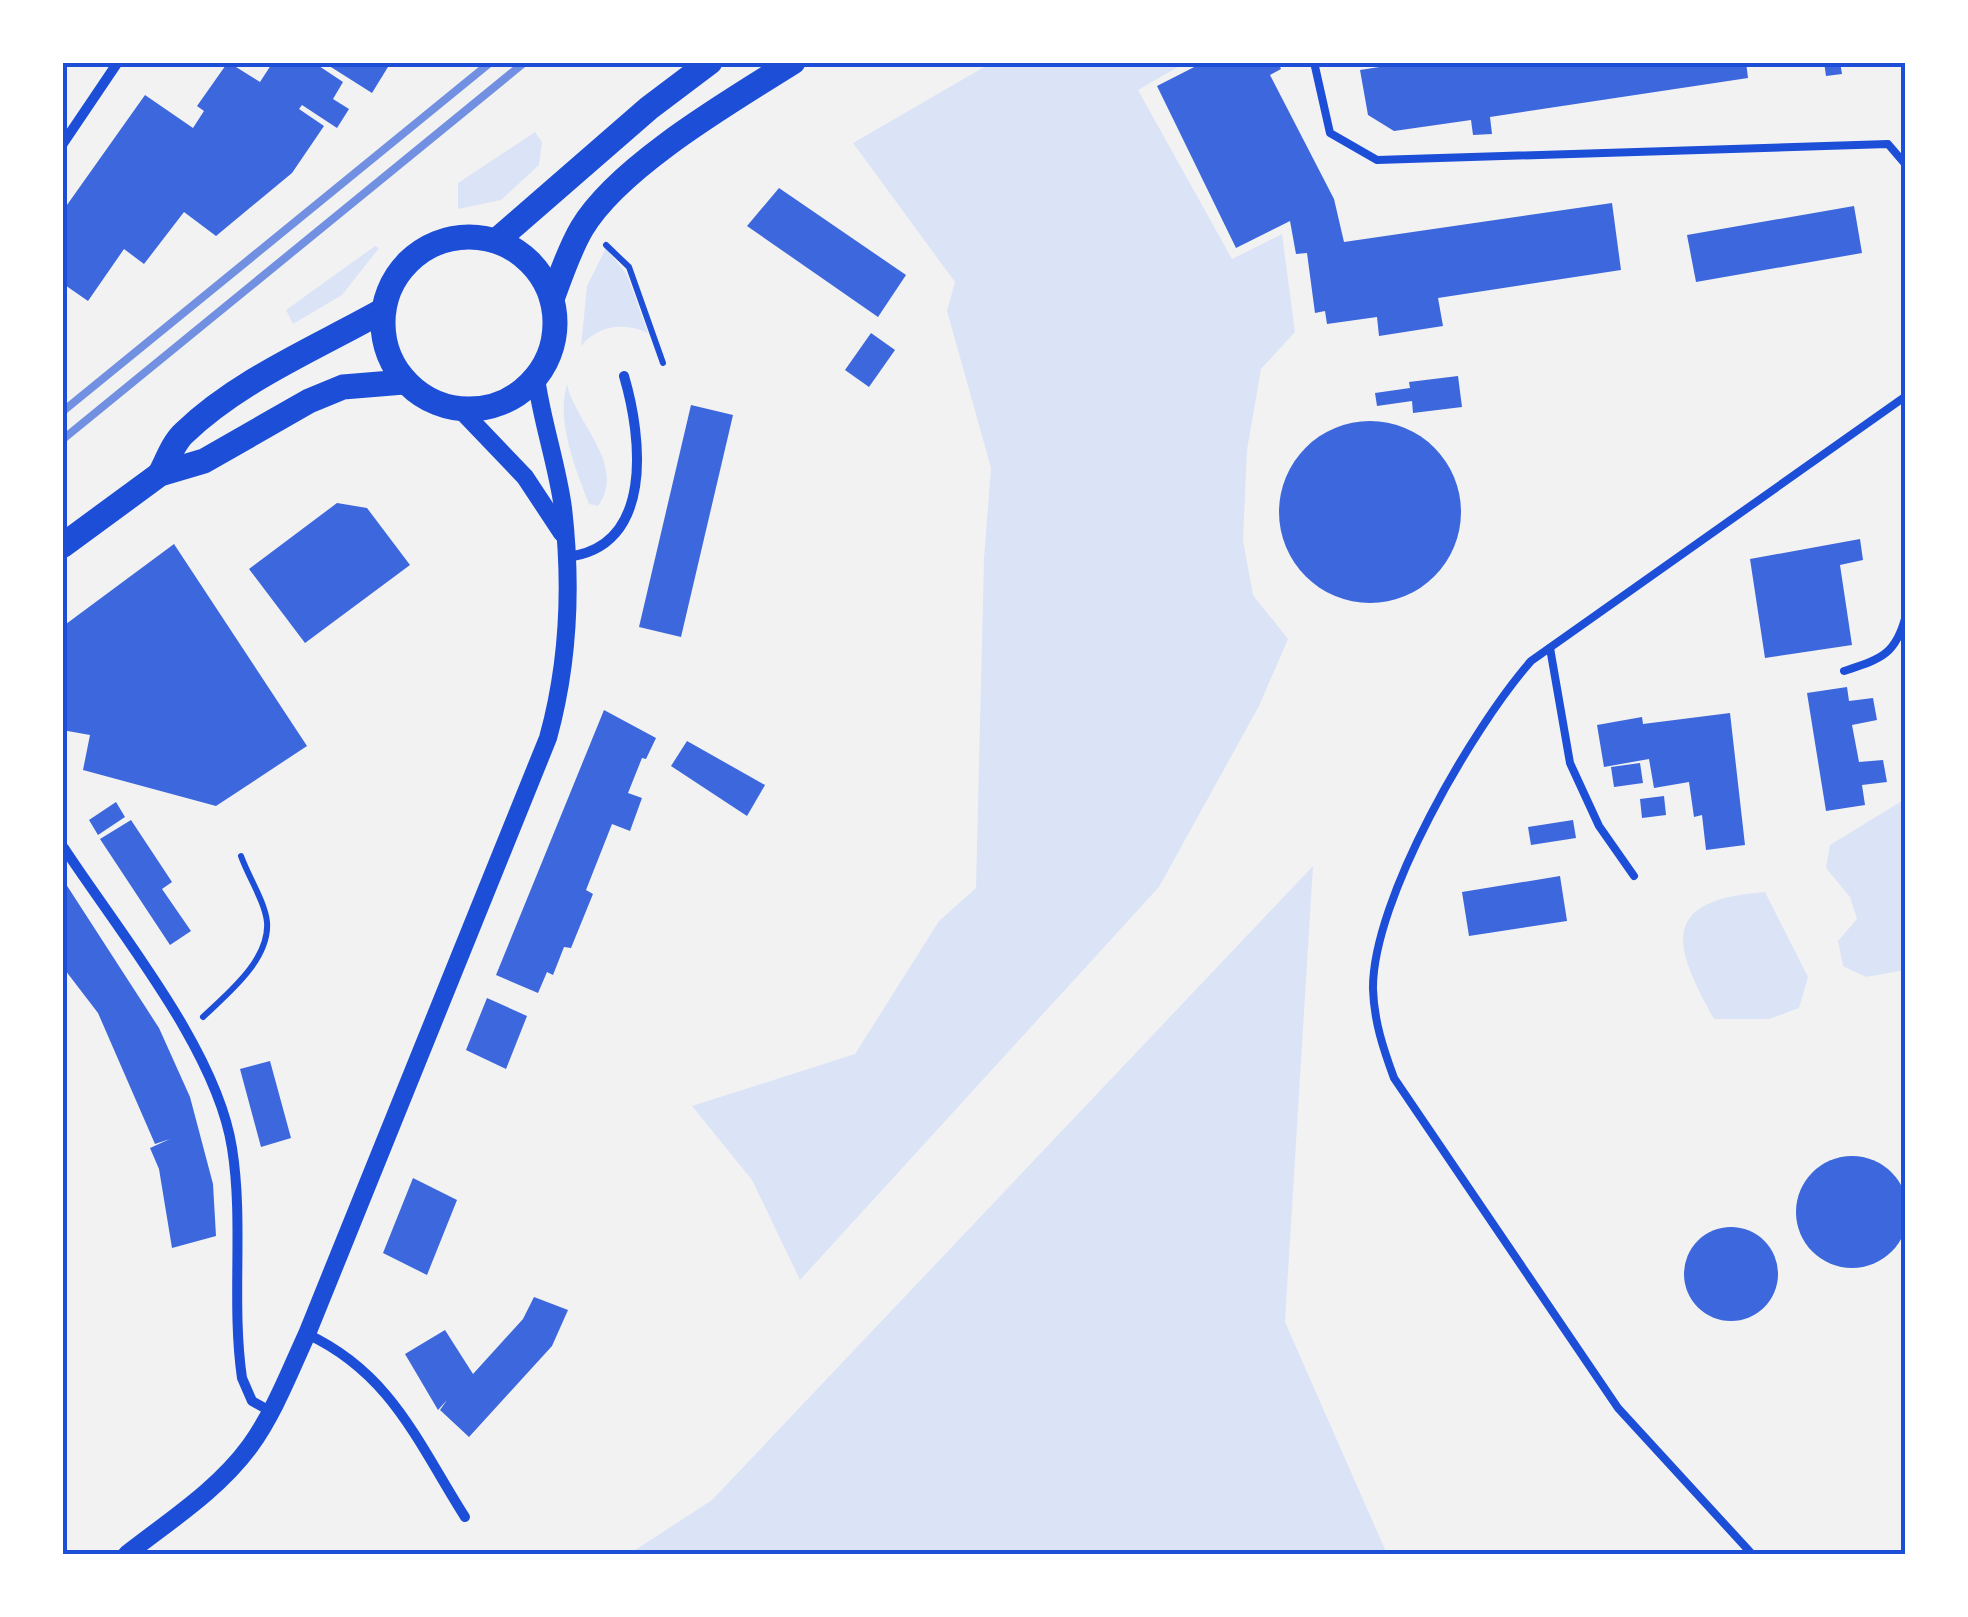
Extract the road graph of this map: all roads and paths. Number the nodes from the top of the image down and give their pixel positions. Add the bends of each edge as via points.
1 (118, 62) edge
2 (793, 62) edge
3 (1314, 62) edge
4 (708, 63) edge
5 (62, 145) edge
6 (1906, 165) edge
7 (496, 240) junction
8 (603, 242) dead end
9 (552, 300) junction
10 (382, 311) junction
11 (663, 362) dead end
12 (624, 376) dead end
13 (536, 378) junction
14 (404, 382) junction
15 (1906, 396) edge
16 (460, 410) junction
17 (160, 474) junction
18 (562, 533) junction
19 (62, 546) edge
20 (566, 558) junction
21 (1906, 615) edge
22 (1550, 648) junction
23 (1844, 671) dead end
24 (64, 848) edge
25 (241, 856) dead end
26 (1634, 876) dead end
27 (185, 1034) junction
28 (307, 1334) junction
29 (270, 1412) junction
30 (466, 1517) dead end
31 (126, 1554) edge
32 (1752, 1554) edge

1 - 5 street
2 - 9 main road via 671,143 616,190 583,226
3 - 6 lane via 1330,134 1378,160 1888,144
4 - 7 main road
7 - 9 main road via 531,263
7 - 10 main road via 436,242 410,258
8 - 11 path via 629,267
9 - 13 main road via 553,341
10 - 14 main road via 385,349
10 - 17 main road via 218,407 180,436
12 - 20 street via 638,438 632,507 610,537
13 - 16 main road via 502,404
13 - 18 street
14 - 16 main road
14 - 17 main road via 343,387 204,461
15 - 22 lane
16 - 18 street via 525,477
17 - 19 main road
18 - 20 street
20 - 28 street via 568,638 548,738
21 - 23 lane via 1900,641 1878,660
22 - 26 lane via 1570,763
22 - 32 lane via 1498,699 1394,886 1373,986 1378,1033 1394,1078 1618,1408
24 - 27 street
25 - 27 path via 267,922 262,948 240,981
27 - 29 street via 212,1080 228,1131 242,1378 252,1400
28 - 29 street
28 - 30 street via 338,1349 381,1385
29 - 31 street via 232,1467

